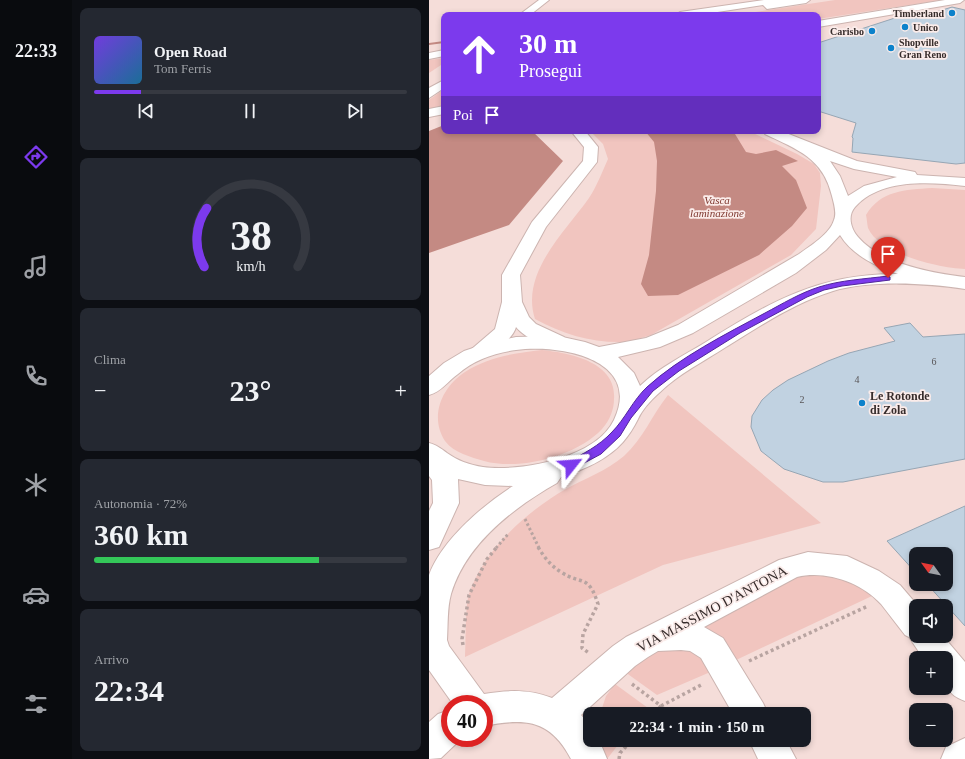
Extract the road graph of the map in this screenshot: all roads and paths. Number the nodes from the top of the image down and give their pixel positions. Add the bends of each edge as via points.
1 (545, 0) edge
2 (782, 0) edge
3 (806, 0) edge
4 (960, 0) edge
5 (554, 2) dead end
6 (527, 12) edge
7 (541, 12) edge
8 (700, 12) edge
9 (724, 12) edge
10 (821, 23) edge
11 (441, 50) edge
12 (429, 52) edge
13 (441, 54) edge
14 (429, 56) edge
15 (441, 85) edge
16 (429, 94) edge
17 (441, 111) edge
18 (429, 113) edge
19 (580, 134) edge
20 (776, 134) edge
21 (791, 141) junction
22 (934, 180) junction
23 (965, 181) edge
24 (843, 216) junction
25 (957, 282) edge
26 (512, 302) junction
27 (557, 341) junction
28 (598, 353) junction
29 (473, 355) junction
30 (429, 373) edge
31 (429, 388) edge
32 (628, 415) junction
33 (429, 451) edge
34 (429, 460) edge
35 (571, 465) junction
36 (530, 515) dead end
37 (525, 519) junction
38 (520, 523) dead end
39 (510, 531) dead end
40 (429, 539) edge
41 (872, 604) dead end
42 (909, 617) edge
43 (654, 638) junction
44 (930, 643) edge
45 (464, 651) dead end
46 (936, 651) edge
47 (592, 655) dead end
48 (745, 663) dead end
49 (953, 671) edge
50 (627, 681) dead end
51 (708, 682) dead end
52 (965, 686) edge
53 (466, 695) edge
54 (661, 706) joint
55 (747, 707) edge
56 (493, 708) edge
57 (556, 716) junction
58 (441, 735) edge
59 (429, 746) edge
60 (626, 747) edge
61 (770, 747) edge
62 (965, 756) edge
63 (589, 759) edge
64 (619, 759) edge
65 (778, 759) edge
66 (959, 759) edge

1 - 6 main road
2 - 8 main road
3 - 9 main road
4 - 10 main road
5 - 7 main road
11 - 12 main road
13 - 14 main road
15 - 16 main road
17 - 18 main road
19 - 26 main road via 591,147 590,162 539,226 511,275
20 - 21 main road
21 - 22 main road via 854,165
21 - 24 main road via 819,158 829,170 840,193
22 - 23 main road
22 - 24 main road via 888,184 864,192 851,200
24 - 25 main road via 844,229 850,238 872,256 907,271
24 - 28 main road via 836,232 818,248 762,286 662,340 636,348
25 - 32 main road via 888,278 821,288 737,332 675,369 650,389
26 - 27 main road via 523,325
26 - 29 main road via 505,330 499,338
27 - 28 main road
27 - 29 main road via 511,344
28 - 32 main road via 615,364 627,379 631,396
29 - 30 main road
29 - 31 main road via 446,371
32 - 35 main road via 616,434 597,451
33 - 35 main road via 434,457 454,468 480,476 510,478 541,474
34 - 40 main road via 445,478 446,503
35 - 53 main road via 530,487 498,509 467,539 445,571 436,596 431,640 437,655
36 - 37 path
37 - 38 path
37 - 47 path via 532,537 554,567 566,576 585,580 594,590 598,604 583,634 582,648
39 - 45 path via 487,559 469,595 462,639
41 - 48 path
42 - 43 main road, VIA MASSIMO D'ANTONA via 890,594 869,578 847,568 809,563 789,568
43 - 55 main road via 696,638 712,648
43 - 57 main road, VIA MASSIMO D'ANTONA via 624,656
44 - 46 main road
49 - 52 main road
50 - 54 path
51 - 54 path
56 - 57 main road via 505,705 532,706
57 - 63 main road via 575,732
58 - 59 main road
60 - 64 path
61 - 65 main road
62 - 66 main road

